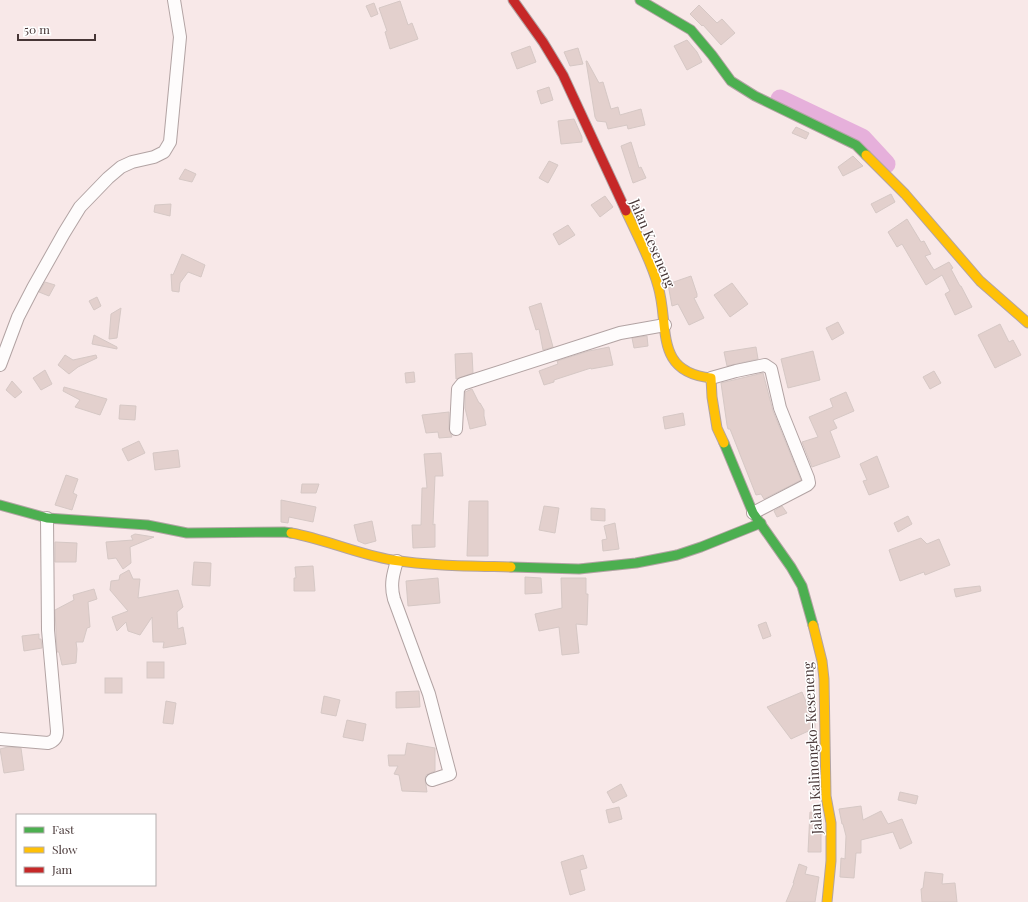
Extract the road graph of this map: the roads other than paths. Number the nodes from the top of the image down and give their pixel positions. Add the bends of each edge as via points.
1 (174, 0) edge
2 (513, 0) edge
3 (640, 0) edge
4 (1028, 323) edge
5 (664, 325) junction
6 (0, 364) edge
7 (711, 378) junction
8 (456, 429) dead end
9 (0, 505) edge
10 (753, 513) junction
11 (47, 518) junction
12 (761, 523) junction
13 (397, 561) junction
14 (0, 739) edge
15 (432, 780) dead end
16 (827, 902) edge

1 - 6 street via 180,37 170,142 164,152 121,167 80,207 18,317
2 - 5 street, Jalan Keseneng via 546,46 572,92 656,279
3 - 4 street via 691,30 731,81 755,96 856,145 905,194 980,281
5 - 7 street, Jalan Keseneng via 669,353 678,366 691,374
5 - 8 street via 620,333 462,384 458,389
7 - 10 street via 717,428
7 - 10 street via 765,365 771,369 780,408 808,478 807,485
9 - 11 street
10 - 12 street, Jalan Kalinongko-Keseneng
11 - 13 street via 147,525 187,533 284,532 309,536
11 - 14 street via 48,630 57,737 48,743
12 - 13 street via 677,555 636,564 579,569 438,565
12 - 16 street, Jalan Kalinongko-Keseneng via 802,586 822,661 826,796 831,823
13 - 15 street via 391,589 429,694 450,774

